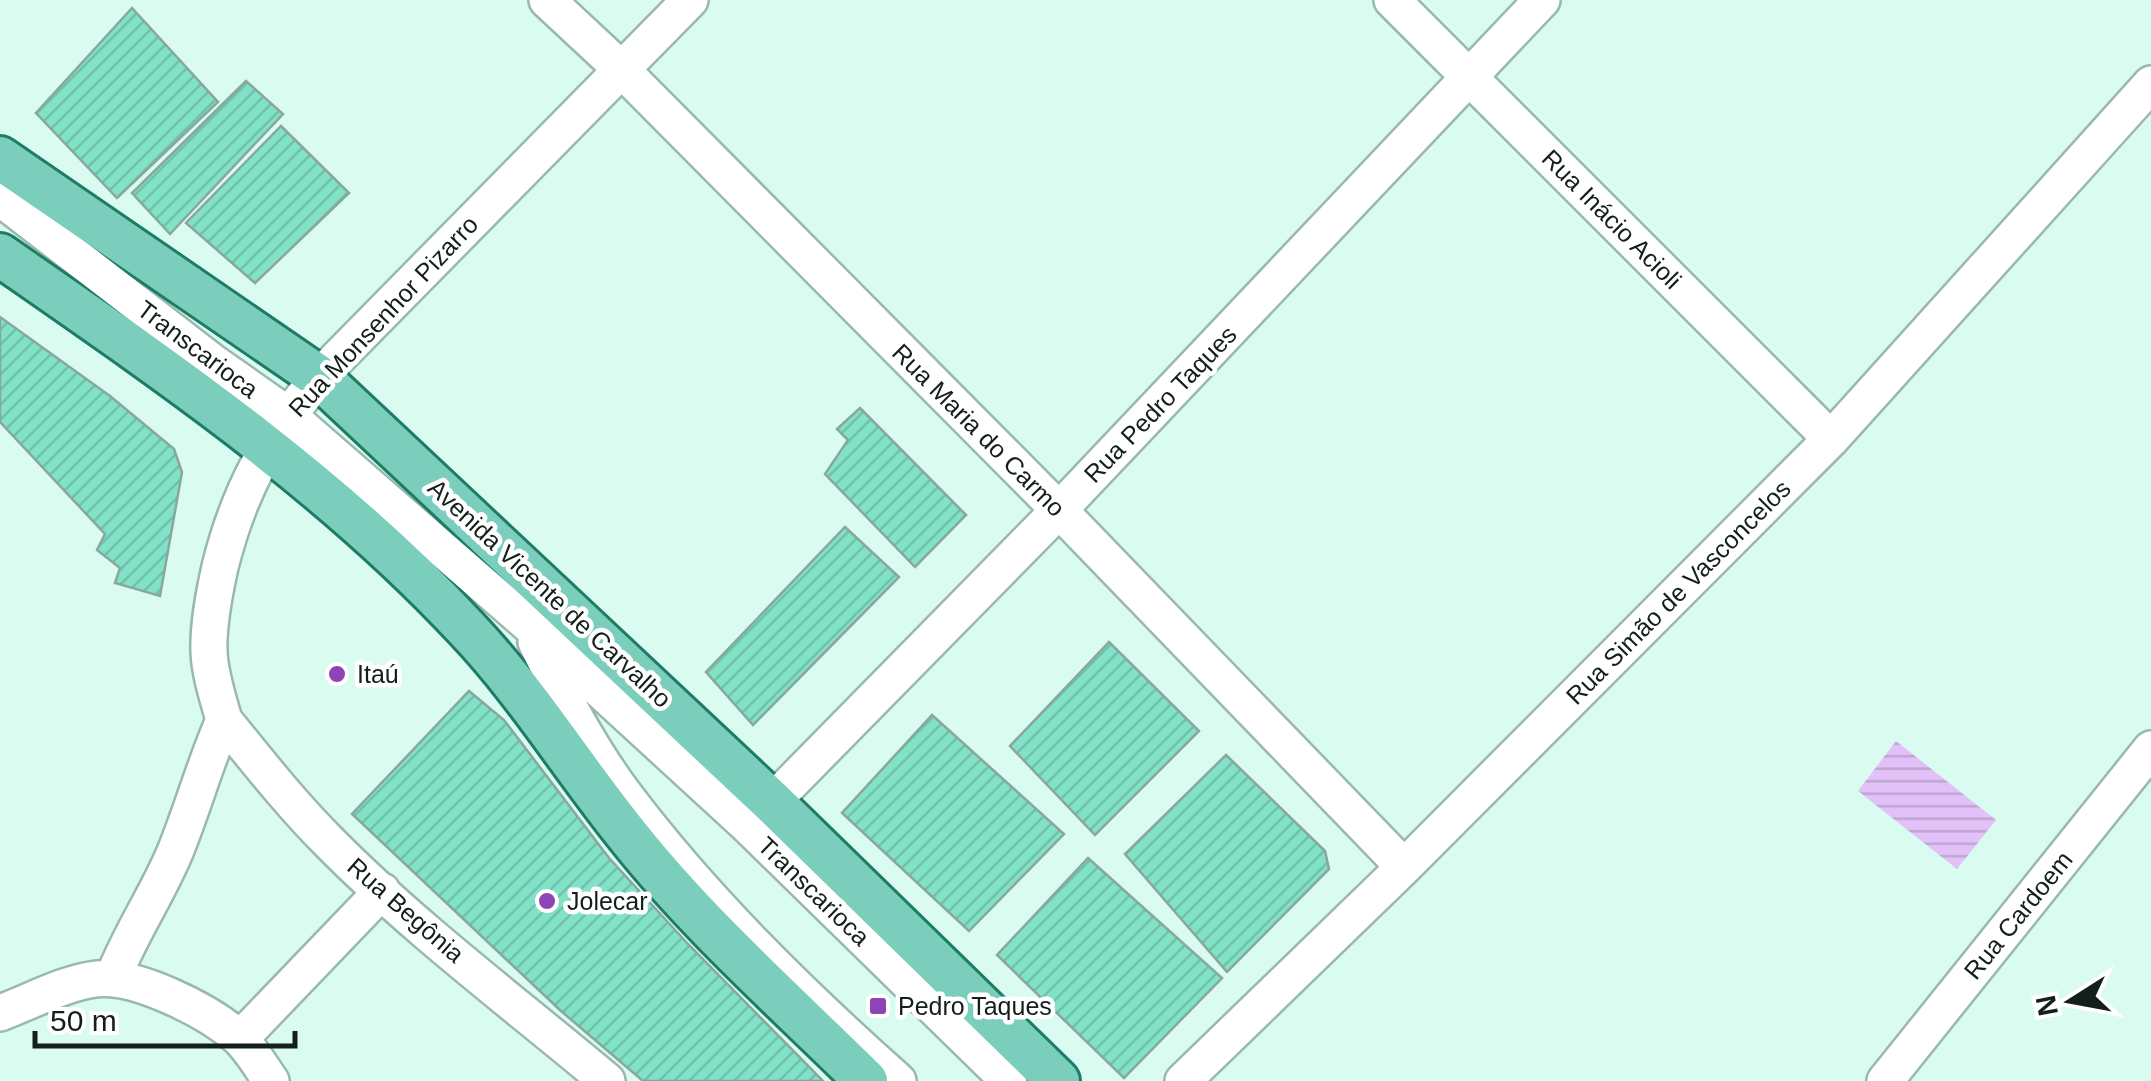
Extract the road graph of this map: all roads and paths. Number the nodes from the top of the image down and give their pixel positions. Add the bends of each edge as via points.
1 (547, 0) edge
2 (690, 0) edge
3 (1392, 0) edge
4 (1542, 0) edge
5 (622, 68) junction
6 (1471, 77) junction
7 (2151, 84) edge
8 (0, 158) edge
9 (0, 198) edge
10 (0, 255) edge
11 (319, 376) junction
12 (278, 430) junction
13 (1832, 439) junction
14 (1058, 510) junction
15 (527, 623) junction
16 (224, 720) junction
17 (2151, 748) edge
18 (772, 802) junction
19 (1404, 866) junction
20 (382, 891) junction
21 (112, 978) junction
22 (0, 1013) edge
23 (240, 1039) junction
24 (271, 1081) edge
25 (607, 1081) edge
26 (866, 1081) edge
27 (898, 1081) edge
28 (1009, 1081) edge
29 (1058, 1081) edge
30 (1184, 1081) edge
31 (1885, 1081) edge

1 - 5 street, Rua Maria do Carmo
2 - 5 street, Rua Monsenhor Pizarro
3 - 6 street, Rua Inácio Acioli
4 - 6 street, Rua Pedro Taques
5 - 11 street, Rua Monsenhor Pizarro
5 - 14 street, Rua Maria do Carmo
6 - 13 street, Rua Inácio Acioli
6 - 14 street, Rua Pedro Taques
7 - 13 street, Rua Simão de Vasconcelos
8 - 11 main road, Avenida Vicente de Carvalho
9 - 12 street, Transcarioca via 214,362
10 - 12 main road
11 - 12 street, Rua Monsenhor Pizarro
11 - 18 main road, Avenida Vicente de Carvalho
12 - 15 street, Transcarioca
12 - 16 street, Rua Monsenhor Pizarro via 238,503 214,593 209,650
12 - 26 main road via 511,680 628,837
13 - 19 street, Rua Simão de Vasconcelos
14 - 18 street, Rua Pedro Taques
14 - 19 street, Rua Maria do Carmo
15 - 27 street, Transcarioca via 582,728 667,848
15 - 28 street, Transcarioca
16 - 20 street, Rua Begônia via 296,806
16 - 21 street via 174,852
17 - 31 street, Rua Cardoem
18 - 29 main road, Avenida Vicente de Carvalho
19 - 30 street, Rua Simão de Vasconcelos
20 - 23 street
20 - 25 street, Rua Begônia
21 - 22 street via 78,983
21 - 23 street via 203,1012
23 - 24 street

